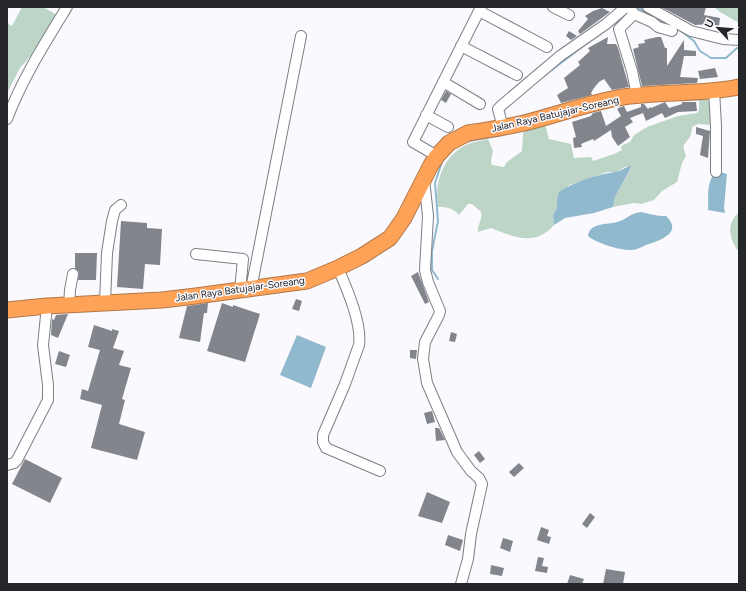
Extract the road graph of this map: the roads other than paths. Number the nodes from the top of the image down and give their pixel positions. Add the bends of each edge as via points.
1 (67, 7) edge
2 (553, 7) edge
3 (648, 7) edge
4 (480, 9) edge
5 (631, 10) edge
6 (569, 15) dead end
7 (672, 31) dead end
8 (301, 36) dead end
9 (739, 40) edge
10 (461, 46) junction
11 (547, 47) dead end
12 (516, 75) dead end
13 (443, 82) junction
14 (739, 87) edge
15 (714, 90) junction
16 (637, 95) junction
17 (480, 104) dead end
18 (426, 116) junction
19 (7, 119) edge
20 (448, 127) dead end
21 (500, 127) junction
22 (437, 156) junction
23 (716, 172) dead end
24 (424, 178) junction
25 (121, 205) dead end
26 (196, 254) dead end
27 (338, 268) junction
28 (73, 274) dead end
29 (246, 290) junction
30 (105, 303) junction
31 (69, 305) junction
32 (47, 306) junction
33 (7, 310) edge
34 (7, 465) edge
35 (380, 471) dead end
36 (461, 584) edge

1 - 19 street via 18,93
2 - 6 street
3 - 9 street via 692,31 723,39
4 - 10 street
4 - 11 street
5 - 7 street via 658,27
5 - 16 street via 619,29
5 - 21 street via 560,56 498,108
8 - 29 street
10 - 12 street
10 - 13 street
13 - 17 street
13 - 18 street
14 - 15 highway, Jalan Raya Batujajar-Soreang
15 - 16 highway, Jalan Raya Batujajar-Soreang
15 - 23 street
16 - 21 highway, Jalan Raya Batujajar-Soreang
18 - 20 street
18 - 22 street via 413,142
21 - 22 highway, Jalan Raya Batujajar-Soreang via 462,136 449,143
22 - 24 highway, Jalan Raya Batujajar-Soreang
24 - 27 highway, Jalan Raya Batujajar-Soreang via 404,218 390,238
24 - 36 street via 428,216 425,270 440,311 425,342 423,359 427,383 457,452 482,484
25 - 30 street via 115,210 112,221 107,252
26 - 29 street via 243,259
27 - 29 highway, Jalan Raya Batujajar-Soreang via 307,281
27 - 35 street via 360,330 360,339 323,435 323,442 326,448
28 - 31 street
29 - 30 highway, Jalan Raya Batujajar-Soreang via 162,300
30 - 31 highway, Jalan Raya Batujajar-Soreang
31 - 32 highway, Jalan Raya Batujajar-Soreang
32 - 33 highway, Jalan Raya Batujajar-Soreang
32 - 34 street via 43,344 48,400 17,460

